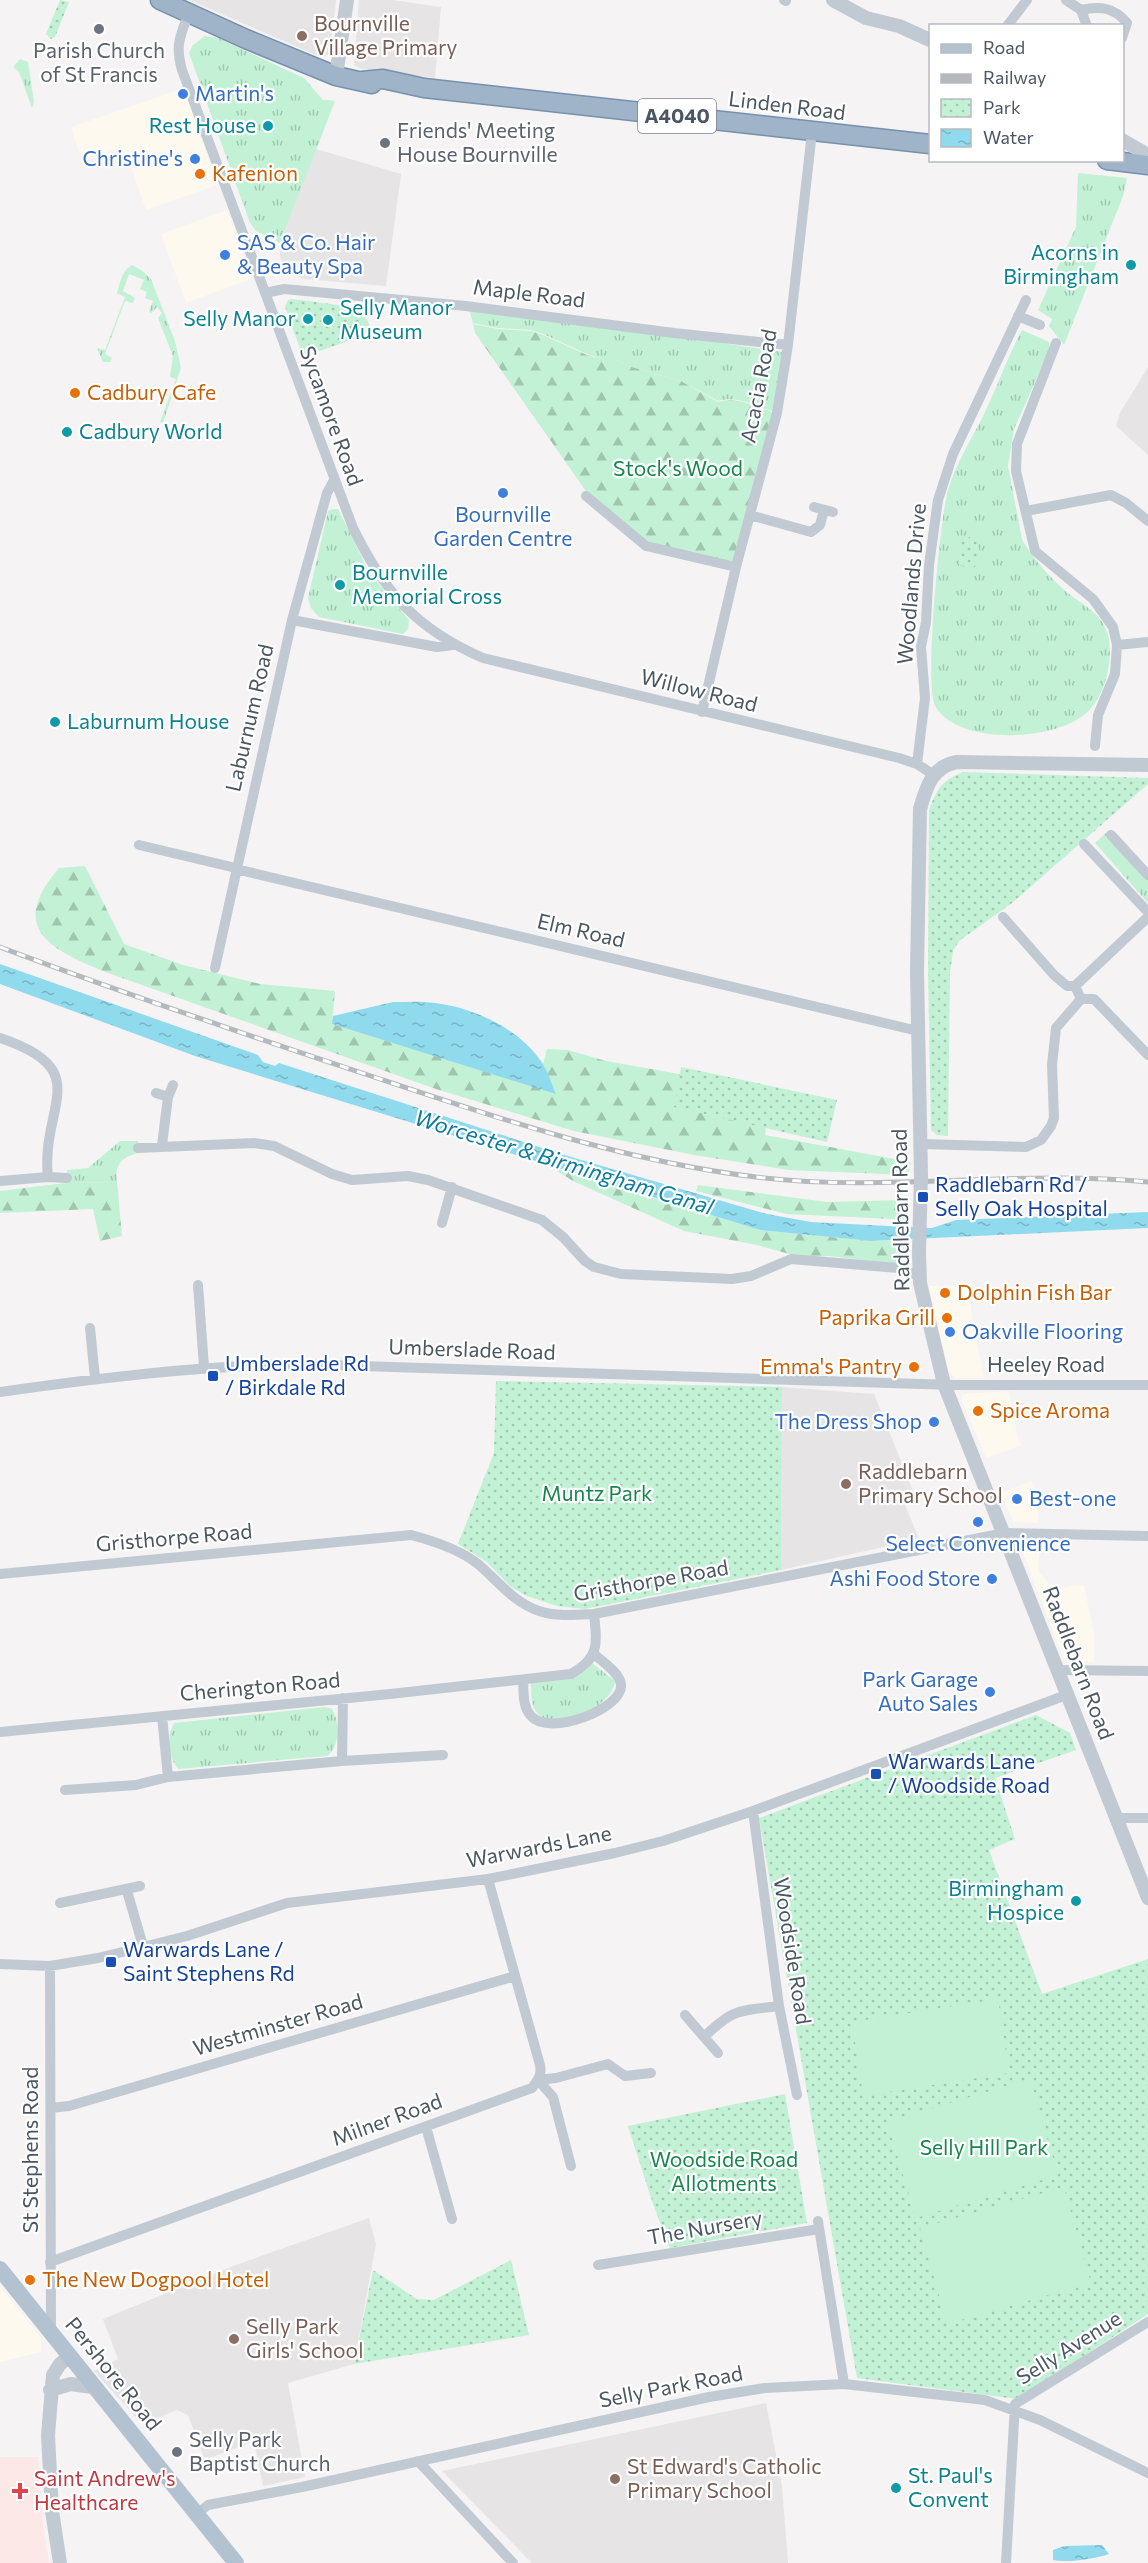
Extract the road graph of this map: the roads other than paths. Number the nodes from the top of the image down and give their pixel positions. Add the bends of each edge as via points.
1 (160, 0) edge
2 (347, 0) edge
3 (833, 0) edge
4 (1027, 0) edge
5 (1066, 0) edge
6 (1081, 10) junction
7 (189, 13) junction
8 (1009, 24) edge
9 (1086, 24) edge
10 (1124, 30) edge
11 (929, 40) edge
12 (336, 76) junction
13 (812, 132) junction
14 (1124, 141) edge
15 (929, 144) edge
16 (1148, 155) edge
17 (1123, 162) edge
18 (1148, 165) edge
19 (265, 292) junction
20 (1026, 300) dead end
21 (1018, 316) junction
22 (1040, 325) dead end
23 (1056, 342) dead end
24 (788, 345) junction
25 (334, 480) junction
26 (585, 496) dead end
27 (824, 510) dead end
28 (1026, 510) junction
29 (750, 515) junction
30 (1148, 521) edge
31 (736, 567) junction
32 (414, 616) joint
33 (292, 620) junction
34 (1148, 642) edge
35 (453, 645) junction
36 (1118, 645) junction
37 (702, 712) junction
38 (1095, 746) dead end
39 (917, 764) junction
40 (1148, 765) edge
41 (934, 775) junction
42 (1111, 835) dead end
43 (1084, 844) dead end
44 (139, 845) dead end
45 (236, 868) junction
46 (1148, 875) edge
47 (1148, 912) edge
48 (1003, 917) dead end
49 (1148, 917) edge
50 (215, 968) dead end
51 (1075, 986) junction
52 (1081, 999) junction
53 (918, 1031) junction
54 (0, 1038) edge
55 (1148, 1055) edge
56 (173, 1085) dead end
57 (156, 1093) dead end
58 (168, 1097) junction
59 (921, 1144) junction
60 (162, 1145) junction
61 (138, 1148) dead end
62 (48, 1176) junction
63 (67, 1178) dead end
64 (0, 1181) edge
65 (452, 1187) junction
66 (443, 1226) dead end
67 (919, 1276) junction
68 (198, 1285) dead end
69 (90, 1329) dead end
70 (204, 1367) junction
71 (95, 1378) junction
72 (944, 1384) junction
73 (1148, 1385) edge
74 (0, 1392) edge
75 (1005, 1533) junction
76 (1148, 1536) edge
77 (0, 1574) edge
78 (594, 1614) junction
79 (594, 1654) junction
80 (1058, 1670) junction
81 (1148, 1671) edge
82 (523, 1680) junction
83 (1069, 1694) junction
84 (343, 1698) junction
85 (162, 1716) junction
86 (0, 1732) edge
87 (443, 1755) dead end
88 (342, 1761) junction
89 (168, 1777) junction
90 (65, 1790) dead end
91 (753, 1811) junction
92 (1117, 1818) junction
93 (1148, 1818) edge
94 (488, 1879) junction
95 (140, 1886) dead end
96 (127, 1891) junction
97 (1148, 1898) edge
98 (60, 1903) dead end
99 (143, 1947) junction
100 (0, 1965) edge
101 (50, 1966) junction
102 (515, 1976) junction
103 (779, 2006) junction
104 (685, 2016) dead end
105 (704, 2037) junction
106 (718, 2053) dead end
107 (651, 2073) dead end
108 (538, 2080) junction
109 (797, 2096) dead end
110 (51, 2108) junction
111 (426, 2127) junction
112 (571, 2166) dead end
113 (452, 2219) dead end
114 (50, 2262) junction
115 (598, 2265) dead end
116 (0, 2270) edge
117 (1148, 2322) edge
118 (51, 2335) junction
119 (69, 2357) junction
120 (844, 2384) junction
121 (92, 2387) junction
122 (50, 2390) junction
123 (1014, 2409) junction
124 (418, 2461) junction
125 (1148, 2473) edge
126 (197, 2514) junction
127 (60, 2563) edge
128 (236, 2563) edge
129 (513, 2563) edge
130 (1006, 2563) edge

1 - 7 highway, Linden Road / A4040
2 - 12 street
3 - 11 street via 867,18
4 - 8 street
5 - 6 street
6 - 9 street
6 - 10 street via 1104,8 1119,15 1126,23
7 - 12 highway, Linden Road / A4040
7 - 19 street, Sycamore Road via 177,53
12 - 13 highway, Linden Road / A4040 via 383,88 424,88
13 - 15 highway, Linden Road / A4040
13 - 24 street, Acacia Road
14 - 16 street
17 - 18 highway
19 - 24 street, Maple Road via 284,289 466,306
19 - 25 street, Sycamore Road
20 - 21 street, Woodlands Drive
21 - 22 street
21 - 39 street, Woodlands Drive via 952,454 938,500 928,565 927,622 921,647 925,698
23 - 28 street via 1017,444 1016,471
24 - 29 street, Acacia Road via 777,413
25 - 32 street, Sycamore Road via 381,580
25 - 33 street, Laburnum Road
26 - 31 street via 646,546
27 - 29 street via 820,525 811,532
28 - 30 street via 1111,495
28 - 36 street via 1035,551 1105,613
29 - 31 street, Acacia Road
31 - 37 street, Acacia Road
32 - 35 street, Willow Road
33 - 35 street, Willow Road via 437,647
33 - 45 street, Laburnum Road
34 - 36 street
35 - 37 street, Willow Road via 483,658
36 - 38 street via 1115,674 1098,716
37 - 39 street, Willow Road
39 - 41 street, Willow Road
40 - 41 street via 957,762 945,764
41 - 53 street, Raddlebarn Road via 926,786 920,809
42 - 46 street
43 - 47 street
44 - 45 street, Elm Road
45 - 50 street, Laburnum Road
45 - 53 street, Elm Road
48 - 51 street via 1054,975 1067,986
49 - 51 street
51 - 52 street
52 - 55 street via 1094,999
52 - 59 street via 1056,1028 1052,1065 1054,1118 1041,1140 1026,1147
53 - 59 street, Raddlebarn Road
54 - 62 street via 42,1056 57,1080 48,1143
56 - 58 street
57 - 58 street
58 - 60 street
59 - 67 street, Raddlebarn Road, bridge
60 - 61 street
60 - 65 street via 254,1143 274,1146 352,1180 408,1176
62 - 63 street
62 - 64 street
65 - 66 street
65 - 67 street via 542,1220 594,1267 621,1274 732,1279 751,1276 791,1259 898,1269
67 - 72 street, Raddlebarn Road
68 - 70 street
69 - 71 street
70 - 71 street, Umberslade Road
70 - 72 street, Umberslade Road via 327,1364
71 - 74 street, Umberslade Road
72 - 73 street, Heeley Road
72 - 75 street, Raddlebarn Road
75 - 76 street, Gristhorpe Road
75 - 78 street, Gristhorpe Road
75 - 80 street, Raddlebarn Road
77 - 78 street, Gristhorpe Road via 411,1535 468,1558 506,1592 539,1611 563,1616
78 - 79 street
79 - 82 street, Cherington Road via 587,1665 571,1674
79 - 82 street via 622,1683 614,1699 585,1718 562,1724 539,1722 524,1704
80 - 81 street
80 - 83 street, Raddlebarn Road
82 - 84 street, Cherington Road
83 - 91 street, Warwards Lane
83 - 92 street, Raddlebarn Road
84 - 85 street, Cherington Road
84 - 88 street
85 - 86 street, Cherington Road
85 - 89 street
87 - 88 street
88 - 89 street
89 - 90 street via 136,1785
91 - 94 street, Warwards Lane via 663,1841
91 - 103 street, Woodside Road
92 - 93 street
92 - 97 street, Raddlebarn Road
94 - 99 street, Warwards Lane via 287,1903
94 - 102 street
95 - 96 street
96 - 98 street
96 - 99 street
99 - 101 street, Warwards Lane
100 - 101 street, Warwards Lane
101 - 110 street, St Stephens Road
102 - 108 street via 540,2065
102 - 110 street, Westminster Road via 69,2106
103 - 105 street via 739,2011 724,2018
103 - 109 street, Woodside Road
104 - 105 street
105 - 106 street
107 - 108 street via 625,2076 608,2064
108 - 111 street, Milner Road via 532,2088
108 - 112 street via 553,2097
110 - 114 street, St Stephens Road
111 - 113 street
111 - 114 street, Milner Road
114 - 118 street, St Stephens Road
115 - 120 street, The Nursery via 818,2225
116 - 118 main road, Pershore Road
117 - 123 street, Selly Avenue via 1015,2404
118 - 119 main road, Pershore Road
119 - 121 main road, Pershore Road
119 - 122 street via 53,2375
120 - 123 street, Selly Park Road via 985,2400
120 - 124 street, Selly Park Road via 765,2388 709,2397
121 - 122 street via 71,2384
121 - 126 main road, Pershore Road
122 - 127 street via 48,2454
123 - 125 street, Selly Park Road
123 - 130 street
124 - 126 street, Selly Park Road via 208,2505
124 - 129 street
126 - 128 main road, Pershore Road

